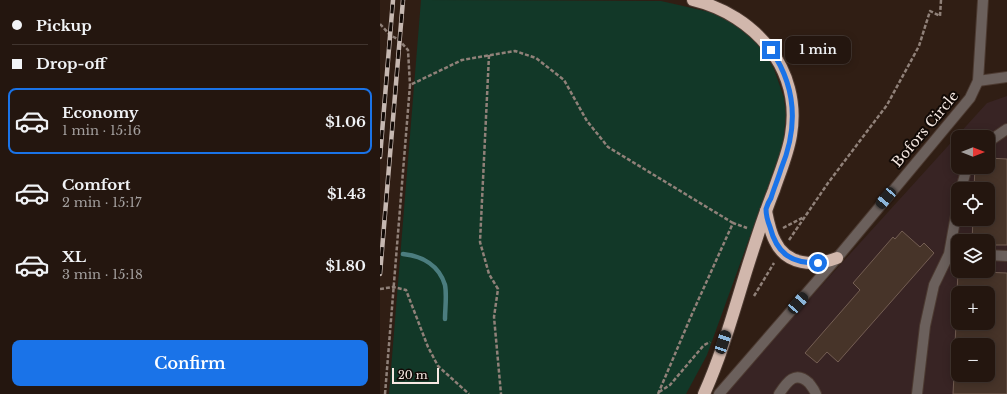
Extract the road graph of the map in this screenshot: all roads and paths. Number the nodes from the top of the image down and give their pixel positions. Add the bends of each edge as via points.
1 (693, 0) edge
2 (941, 0) edge
3 (983, 0) edge
4 (380, 24) edge
5 (489, 56) junction
6 (1007, 77) edge
7 (978, 81) junction
8 (410, 85) junction
9 (1007, 129) edge
10 (995, 137) edge
11 (766, 210) junction
12 (804, 217) junction
13 (733, 223) junction
14 (758, 233) junction
15 (772, 234) junction
16 (781, 251) junction
17 (995, 255) edge
18 (1007, 256) edge
19 (951, 257) edge
20 (837, 258) junction
21 (394, 287) junction
22 (380, 289) edge
23 (751, 301) dead end
24 (727, 330) junction
25 (658, 393) edge
26 (384, 394) edge
27 (469, 394) edge
28 (501, 394) edge
29 (704, 394) edge
30 (719, 394) edge
31 (778, 394) edge
32 (816, 394) edge
33 (917, 394) edge

1 - 11 highway via 726,11 749,26 778,60 788,86 793,116 791,136
2 - 12 path via 940,16 930,11 919,46 887,104
3 - 7 street, Bofors Circle
4 - 8 path via 408,50
5 - 8 path via 462,60
5 - 13 path via 514,51 536,58 564,80 587,121 608,147
5 - 28 path via 480,242 490,274 498,289 494,317
6 - 7 street
7 - 20 street, Bofors Circle via 970,98
8 - 21 path
9 - 10 street
11 - 14 highway
11 - 15 highway
12 - 15 path
12 - 16 path
13 - 14 path
13 - 25 path
14 - 24 highway
15 - 16 highway
16 - 20 highway via 802,263 826,262
16 - 23 path
17 - 18 street
19 - 33 street via 934,285 925,326
20 - 30 street, Bofors Circle
21 - 22 path
21 - 26 path
21 - 27 path via 406,290 438,366
24 - 25 path via 704,345 670,385
24 - 29 highway
31 - 32 street via 786,383 799,377 814,388

